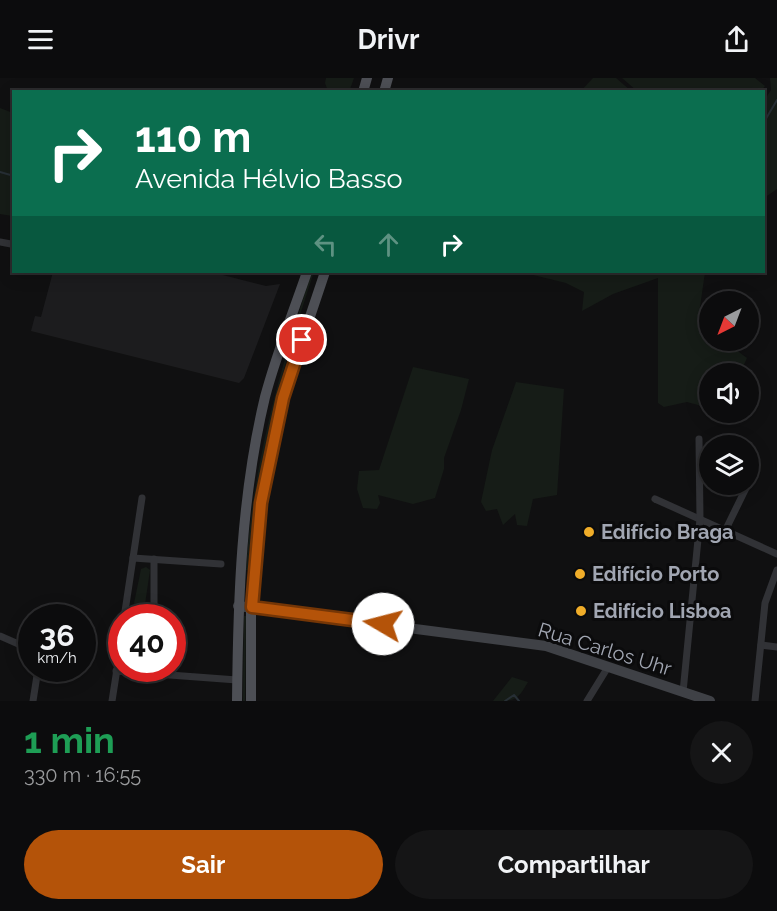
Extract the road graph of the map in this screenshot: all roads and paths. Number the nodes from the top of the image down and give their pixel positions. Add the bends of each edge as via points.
1 (0, 242) edge
2 (11, 244) dead end
3 (307, 273) edge
4 (325, 273) edge
5 (700, 495) edge
6 (743, 495) edge
7 (142, 498) dead end
8 (655, 499) dead end
9 (700, 519) junction
10 (725, 531) junction
11 (777, 554) edge
12 (133, 558) junction
13 (154, 559) junction
14 (221, 564) dead end
15 (777, 570) edge
16 (126, 604) edge
17 (154, 604) edge
18 (238, 606) junction
19 (252, 607) junction
20 (0, 636) edge
21 (18, 644) edge
22 (761, 645) junction
23 (777, 647) edge
24 (608, 667) junction
25 (186, 674) edge
26 (237, 680) junction
27 (36, 682) edge
28 (115, 682) edge
29 (683, 692) junction
30 (33, 701) edge
31 (112, 701) edge
32 (237, 701) edge
33 (251, 701) edge
34 (587, 701) edge
35 (710, 701) edge
36 (755, 701) edge

1 - 2 street
3 - 18 main road via 266,396 252,459
4 - 19 main road via 281,408 261,503
5 - 9 street
6 - 10 street
7 - 12 street
8 - 9 street
9 - 10 street
9 - 29 street
10 - 11 street
12 - 13 street
12 - 16 street
13 - 14 street
13 - 17 street
15 - 22 street via 765,603
18 - 19 street, Rua Carlos Uhr
18 - 26 main road
19 - 24 street, Rua Carlos Uhr via 529,643
19 - 33 main road
20 - 21 street
22 - 23 street
22 - 36 street
24 - 29 street, Rua Carlos Uhr
24 - 34 street
25 - 26 street
26 - 32 main road
27 - 30 street
28 - 31 street
29 - 35 street, Rua Carlos Uhr

